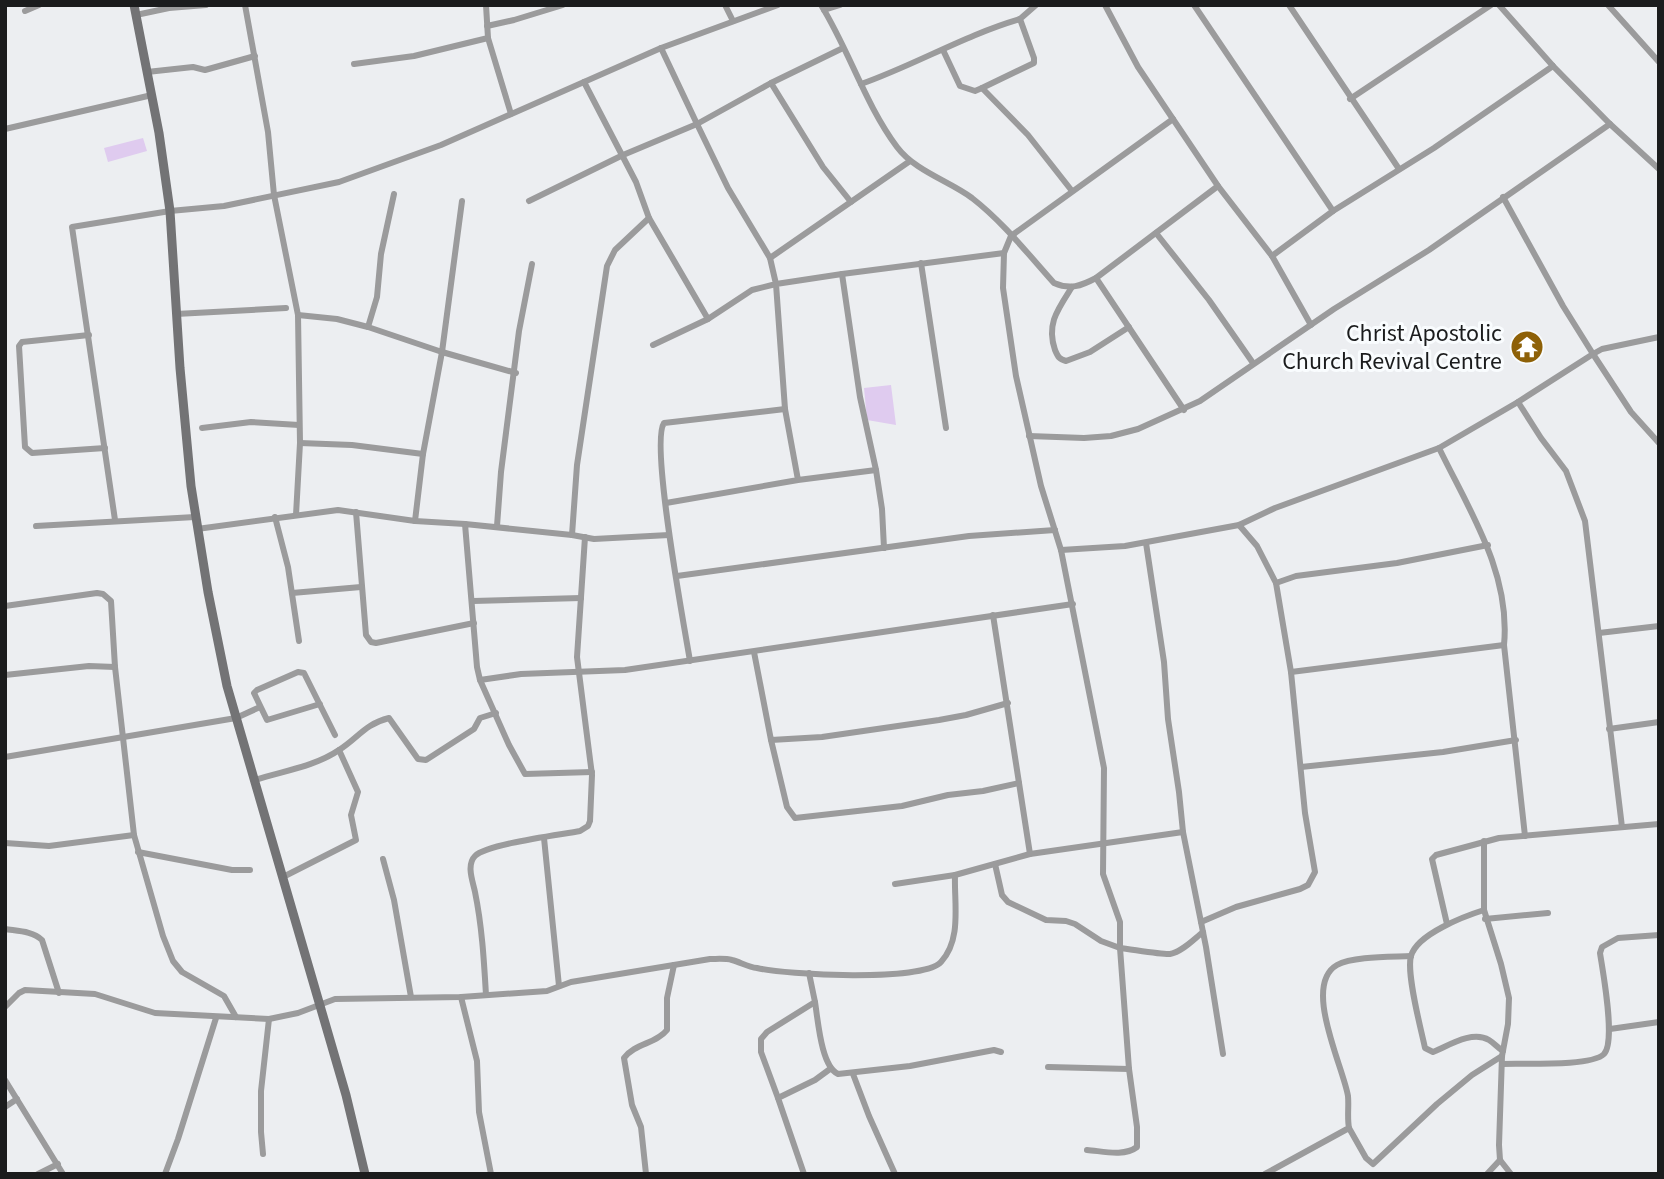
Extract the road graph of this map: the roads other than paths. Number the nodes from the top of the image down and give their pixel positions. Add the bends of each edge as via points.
1 (38, 5) edge
2 (206, 5) edge
3 (246, 5) edge
4 (486, 5) edge
5 (563, 5) edge
6 (725, 5) edge
7 (778, 5) edge
8 (840, 5) edge
9 (1035, 5) edge
10 (1105, 5) edge
11 (1194, 5) edge
12 (1491, 5) edge
13 (1499, 5) edge
14 (1608, 5) edge
15 (1293, 6) edge
16 (822, 7) edge
17 (135, 10) edge
18 (25, 11) dead end
19 (1020, 19) junction
20 (733, 20) junction
21 (487, 26) junction
22 (488, 37) junction
23 (661, 48) junction
24 (842, 48) junction
25 (943, 50) junction
26 (255, 56) junction
27 (1659, 62) edge
28 (354, 64) dead end
29 (1553, 66) junction
30 (148, 72) junction
31 (584, 82) junction
32 (771, 83) junction
33 (861, 84) junction
34 (982, 88) junction
35 (152, 95) junction
36 (1350, 99) junction
37 (511, 114) junction
38 (1173, 119) junction
39 (697, 124) junction
40 (1610, 124) junction
41 (5, 130) edge
42 (623, 155) junction
43 (910, 161) junction
44 (1399, 169) junction
45 (1659, 169) edge
46 (1218, 186) junction
47 (1072, 191) junction
48 (394, 194) dead end
49 (274, 195) junction
50 (1503, 197) junction
51 (462, 201) dead end
52 (529, 201) dead end
53 (851, 202) junction
54 (170, 211) junction
55 (1333, 211) junction
56 (649, 218) junction
57 (1156, 233) junction
58 (1012, 236) junction
59 (1004, 253) junction
60 (1272, 256) junction
61 (770, 258) junction
62 (921, 263) junction
63 (532, 264) dead end
64 (842, 274) junction
65 (1096, 278) junction
66 (776, 284) junction
67 (1072, 287) junction
68 (286, 308) dead end
69 (176, 314) junction
70 (298, 315) junction
71 (708, 319) junction
72 (1311, 325) junction
73 (368, 327) junction
74 (1129, 327) junction
75 (89, 335) junction
76 (1659, 337) edge
77 (653, 345) dead end
78 (442, 352) junction
79 (1593, 354) junction
80 (1254, 363) junction
81 (516, 373) junction
82 (1518, 402) junction
83 (785, 409) junction
84 (1184, 410) junction
85 (299, 425) junction
86 (202, 428) dead end
87 (946, 429) dead end
88 (1656, 435) edge
89 (1029, 436) junction
90 (300, 443) junction
91 (1659, 443) edge
92 (105, 448) junction
93 (1439, 448) junction
94 (423, 454) junction
95 (876, 470) junction
96 (798, 480) junction
97 (666, 503) junction
98 (356, 512) junction
99 (296, 515) junction
100 (195, 517) junction
101 (275, 517) junction
102 (115, 520) junction
103 (415, 521) junction
104 (465, 523) junction
105 (1239, 525) junction
106 (36, 526) dead end
107 (497, 526) junction
108 (197, 529) junction
109 (1055, 530) junction
110 (572, 535) junction
111 (669, 535) junction
112 (585, 537) junction
113 (1146, 543) junction
114 (1488, 545) junction
115 (884, 548) junction
116 (1061, 550) junction
117 (677, 576) junction
118 (1276, 583) junction
119 (361, 587) junction
120 (292, 593) junction
121 (581, 598) junction
122 (472, 601) junction
123 (1073, 604) junction
124 (5, 606) edge
125 (993, 615) junction
126 (474, 623) junction
127 (1659, 626) edge
128 (1599, 633) junction
129 (299, 641) dead end
130 (1504, 645) junction
131 (754, 652) junction
132 (690, 660) junction
133 (115, 667) junction
134 (579, 672) junction
135 (1291, 672) junction
136 (5, 675) edge
137 (480, 680) junction
138 (1008, 703) junction
139 (320, 704) junction
140 (260, 707) junction
141 (496, 713) junction
142 (236, 718) junction
143 (1659, 722) edge
144 (1609, 729) junction
145 (335, 735) dead end
146 (124, 739) junction
147 (771, 740) junction
148 (1516, 740) junction
149 (339, 750) junction
150 (5, 758) edge
151 (1301, 767) junction
152 (592, 772) junction
153 (255, 780) junction
154 (1019, 783) junction
155 (1659, 824) edge
156 (1622, 827) junction
157 (1182, 832) junction
158 (134, 835) junction
159 (1525, 836) junction
160 (544, 838) junction
161 (1484, 841) junction
162 (5, 842) edge
163 (1101, 844) junction
164 (138, 852) junction
165 (1031, 854) junction
166 (383, 859) dead end
167 (995, 864) junction
168 (250, 870) dead end
169 (955, 875) junction
170 (283, 877) junction
171 (895, 884) dead end
172 (1483, 910) junction
173 (1548, 914) dead end
174 (1485, 919) junction
175 (1201, 922) junction
176 (1447, 924) junction
177 (5, 929) edge
178 (1203, 932) junction
179 (1659, 934) edge
180 (1120, 948) junction
181 (1411, 956) junction
182 (674, 965) junction
183 (808, 973) junction
184 (559, 986) junction
185 (59, 993) junction
186 (486, 995) junction
187 (411, 997) junction
188 (461, 997) junction
189 (815, 1002) junction
190 (320, 1006) junction
191 (5, 1007) edge
192 (236, 1017) junction
193 (216, 1018) junction
194 (269, 1019) junction
195 (1659, 1022) edge
196 (1610, 1029) junction
197 (1001, 1052) dead end
198 (1502, 1053) junction
199 (1223, 1054) dead end
200 (1502, 1064) junction
201 (1048, 1067) dead end
202 (830, 1069) junction
203 (1129, 1069) junction
204 (853, 1074) junction
205 (5, 1080) edge
206 (778, 1098) junction
207 (17, 1099) junction
208 (5, 1107) edge
209 (1349, 1128) junction
210 (1087, 1150) dead end
211 (263, 1154) dead end
212 (1500, 1160) junction
213 (58, 1164) junction
214 (38, 1174) edge
215 (63, 1174) edge
216 (164, 1174) edge
217 (365, 1174) edge
218 (491, 1174) edge
219 (646, 1174) edge
220 (804, 1174) edge
221 (895, 1174) edge
222 (1265, 1174) edge
223 (1487, 1174) edge
224 (1511, 1174) edge

1 - 18 street
2 - 17 street
3 - 26 street
4 - 21 street
5 - 21 street
6 - 20 street
7 - 20 street
8 - 16 street
9 - 19 street
10 - 38 street
11 - 55 street
12 - 36 street
13 - 29 street
14 - 27 street
15 - 36 street
16 - 24 street
17 - 30 main road
19 - 25 street
19 - 34 street via 1034,62
20 - 23 street
21 - 22 street
22 - 28 street via 414,56
22 - 37 street
23 - 31 street
23 - 39 street
24 - 32 street
24 - 33 street
25 - 33 street
25 - 34 street via 960,86 975,91
26 - 30 street via 205,70 193,66
26 - 49 street
29 - 40 street
29 - 44 street
30 - 35 main road
31 - 37 street
31 - 42 street
32 - 39 street
32 - 53 street via 823,167
33 - 43 street
34 - 47 street via 1028,135
35 - 41 street
35 - 54 main road
36 - 44 street
37 - 49 street via 339,182
38 - 46 street
38 - 47 street
39 - 42 street
39 - 61 street
40 - 45 street
40 - 50 street
42 - 52 street
42 - 56 street
43 - 53 street
43 - 58 street via 971,198
44 - 55 street
46 - 57 street
46 - 60 street
47 - 58 street
48 - 73 street
49 - 54 street
49 - 70 street
50 - 72 street
50 - 79 street
51 - 78 street
53 - 61 street
54 - 69 main road
54 - 75 street via 72,227
55 - 60 street
56 - 71 street
56 - 110 street via 615,250 607,266 577,465
57 - 65 street
57 - 80 street
58 - 59 street
58 - 67 street via 1054,283
59 - 62 street
59 - 89 street via 1003,288
60 - 72 street
61 - 66 street
62 - 64 street
62 - 87 street
63 - 81 street
64 - 66 street
64 - 95 street
65 - 67 street
65 - 74 street
66 - 71 street via 752,290
66 - 83 street
67 - 74 street via 1050,335 1062,361 1090,352
68 - 69 street
69 - 100 main road
70 - 73 street
70 - 85 street
71 - 77 street
72 - 80 street
73 - 78 street
74 - 84 street
75 - 92 street
75 - 92 street via 20,344 24,447 32,453
76 - 79 street
78 - 81 street
78 - 94 street
79 - 82 street
79 - 88 street via 1631,412
80 - 84 street
81 - 107 street
82 - 93 street
82 - 128 street via 1575,491 1585,521
83 - 96 street
83 - 97 street via 664,423 660,432
84 - 89 street via 1111,436
85 - 86 street via 251,422
85 - 90 street
88 - 91 street
89 - 109 street
90 - 94 street
90 - 99 street
92 - 102 street
93 - 105 street
93 - 114 street
94 - 103 street
95 - 96 street
95 - 115 street
96 - 97 street
97 - 111 street
98 - 99 street
98 - 103 street
98 - 119 street
99 - 101 street
100 - 102 street
100 - 108 main road
101 - 108 street
101 - 120 street
102 - 106 street
103 - 104 street
104 - 107 street
104 - 122 street
105 - 113 street
105 - 118 street via 1257,546
107 - 110 street
108 - 142 main road
109 - 115 street
109 - 116 street
110 - 112 street
111 - 112 street
111 - 117 street
112 - 121 street
113 - 116 street
113 - 157 street
114 - 118 street
114 - 130 street via 1500,589
115 - 117 street
116 - 123 street
117 - 132 street
118 - 135 street
119 - 120 street
119 - 126 street via 366,635 371,642
120 - 129 street
121 - 122 street
121 - 134 street
122 - 126 street
123 - 125 street
123 - 163 street via 1104,768
124 - 133 street via 103,594 111,601
125 - 131 street
125 - 138 street
126 - 137 street
127 - 128 street
128 - 144 street
130 - 135 street
130 - 148 street
131 - 132 street
131 - 147 street
132 - 134 street
133 - 136 street
133 - 146 street
134 - 137 street
134 - 152 street
135 - 151 street
137 - 141 street
138 - 147 street via 939,720
138 - 154 street
139 - 140 street via 270,720 264,719
139 - 140 street via 301,672 255,691
139 - 145 street
140 - 142 street
141 - 149 street via 480,718 474,729 426,760 418,759 389,718 360,730
141 - 152 street via 526,774
142 - 146 street
142 - 153 main road
143 - 144 street
144 - 156 street
146 - 150 street
146 - 158 street
147 - 154 street via 787,807 795,818 902,806
148 - 151 street
148 - 159 street
149 - 153 street
149 - 170 street via 358,792 351,815 356,840
151 - 175 street via 1315,872 1308,885
152 - 160 street via 587,826
153 - 170 main road
154 - 165 street
155 - 156 street
156 - 159 street
157 - 163 street
157 - 175 street
158 - 162 street via 49,846
158 - 164 street
159 - 161 street
160 - 184 street
160 - 186 street via 495,847 472,859
161 - 172 street
161 - 176 street via 1432,859
163 - 165 street
163 - 180 street via 1106,887 1120,922
164 - 168 street
164 - 192 street via 173,961 182,972 224,996
165 - 167 street
166 - 187 street
167 - 169 street
167 - 180 street via 1008,902 1046,920 1075,924
169 - 171 street
169 - 183 street via 955,933 934,968 849,976
170 - 190 main road
172 - 174 street
172 - 176 street
173 - 174 street
174 - 198 street via 1509,998
175 - 178 street
176 - 181 street
177 - 185 street via 42,940
178 - 180 street via 1173,954
178 - 199 street
179 - 196 street via 1618,939 1602,947
180 - 203 street
181 - 198 street via 1425,1048 1433,1052 1459,1040 1482,1037
181 - 209 street via 1347,961 1334,966 1322,985 1330,1036 1348,1097
182 - 183 street via 731,959 758,969
182 - 184 street
182 - 219 street via 667,1030 639,1044 624,1058
183 - 189 street
184 - 186 street
185 - 191 street via 25,990
185 - 193 street via 95,994 155,1013
186 - 188 street
187 - 188 street
187 - 190 street via 335,999
188 - 218 street via 477,1061
189 - 202 street
189 - 206 street via 761,1039 761,1052
190 - 194 street
190 - 217 main road
192 - 193 street
192 - 194 street
193 - 216 street
194 - 211 street via 261,1091
195 - 196 street
196 - 200 street via 1609,1045 1598,1059
197 - 204 street
198 - 200 street
198 - 209 street via 1437,1104 1373,1164
200 - 212 street
201 - 203 street
202 - 204 street
202 - 206 street
203 - 210 street via 1137,1147 1124,1152
204 - 221 street
205 - 207 street
206 - 220 street
207 - 208 street
207 - 213 street
209 - 222 street
212 - 223 street
212 - 224 street
213 - 214 street
213 - 215 street

